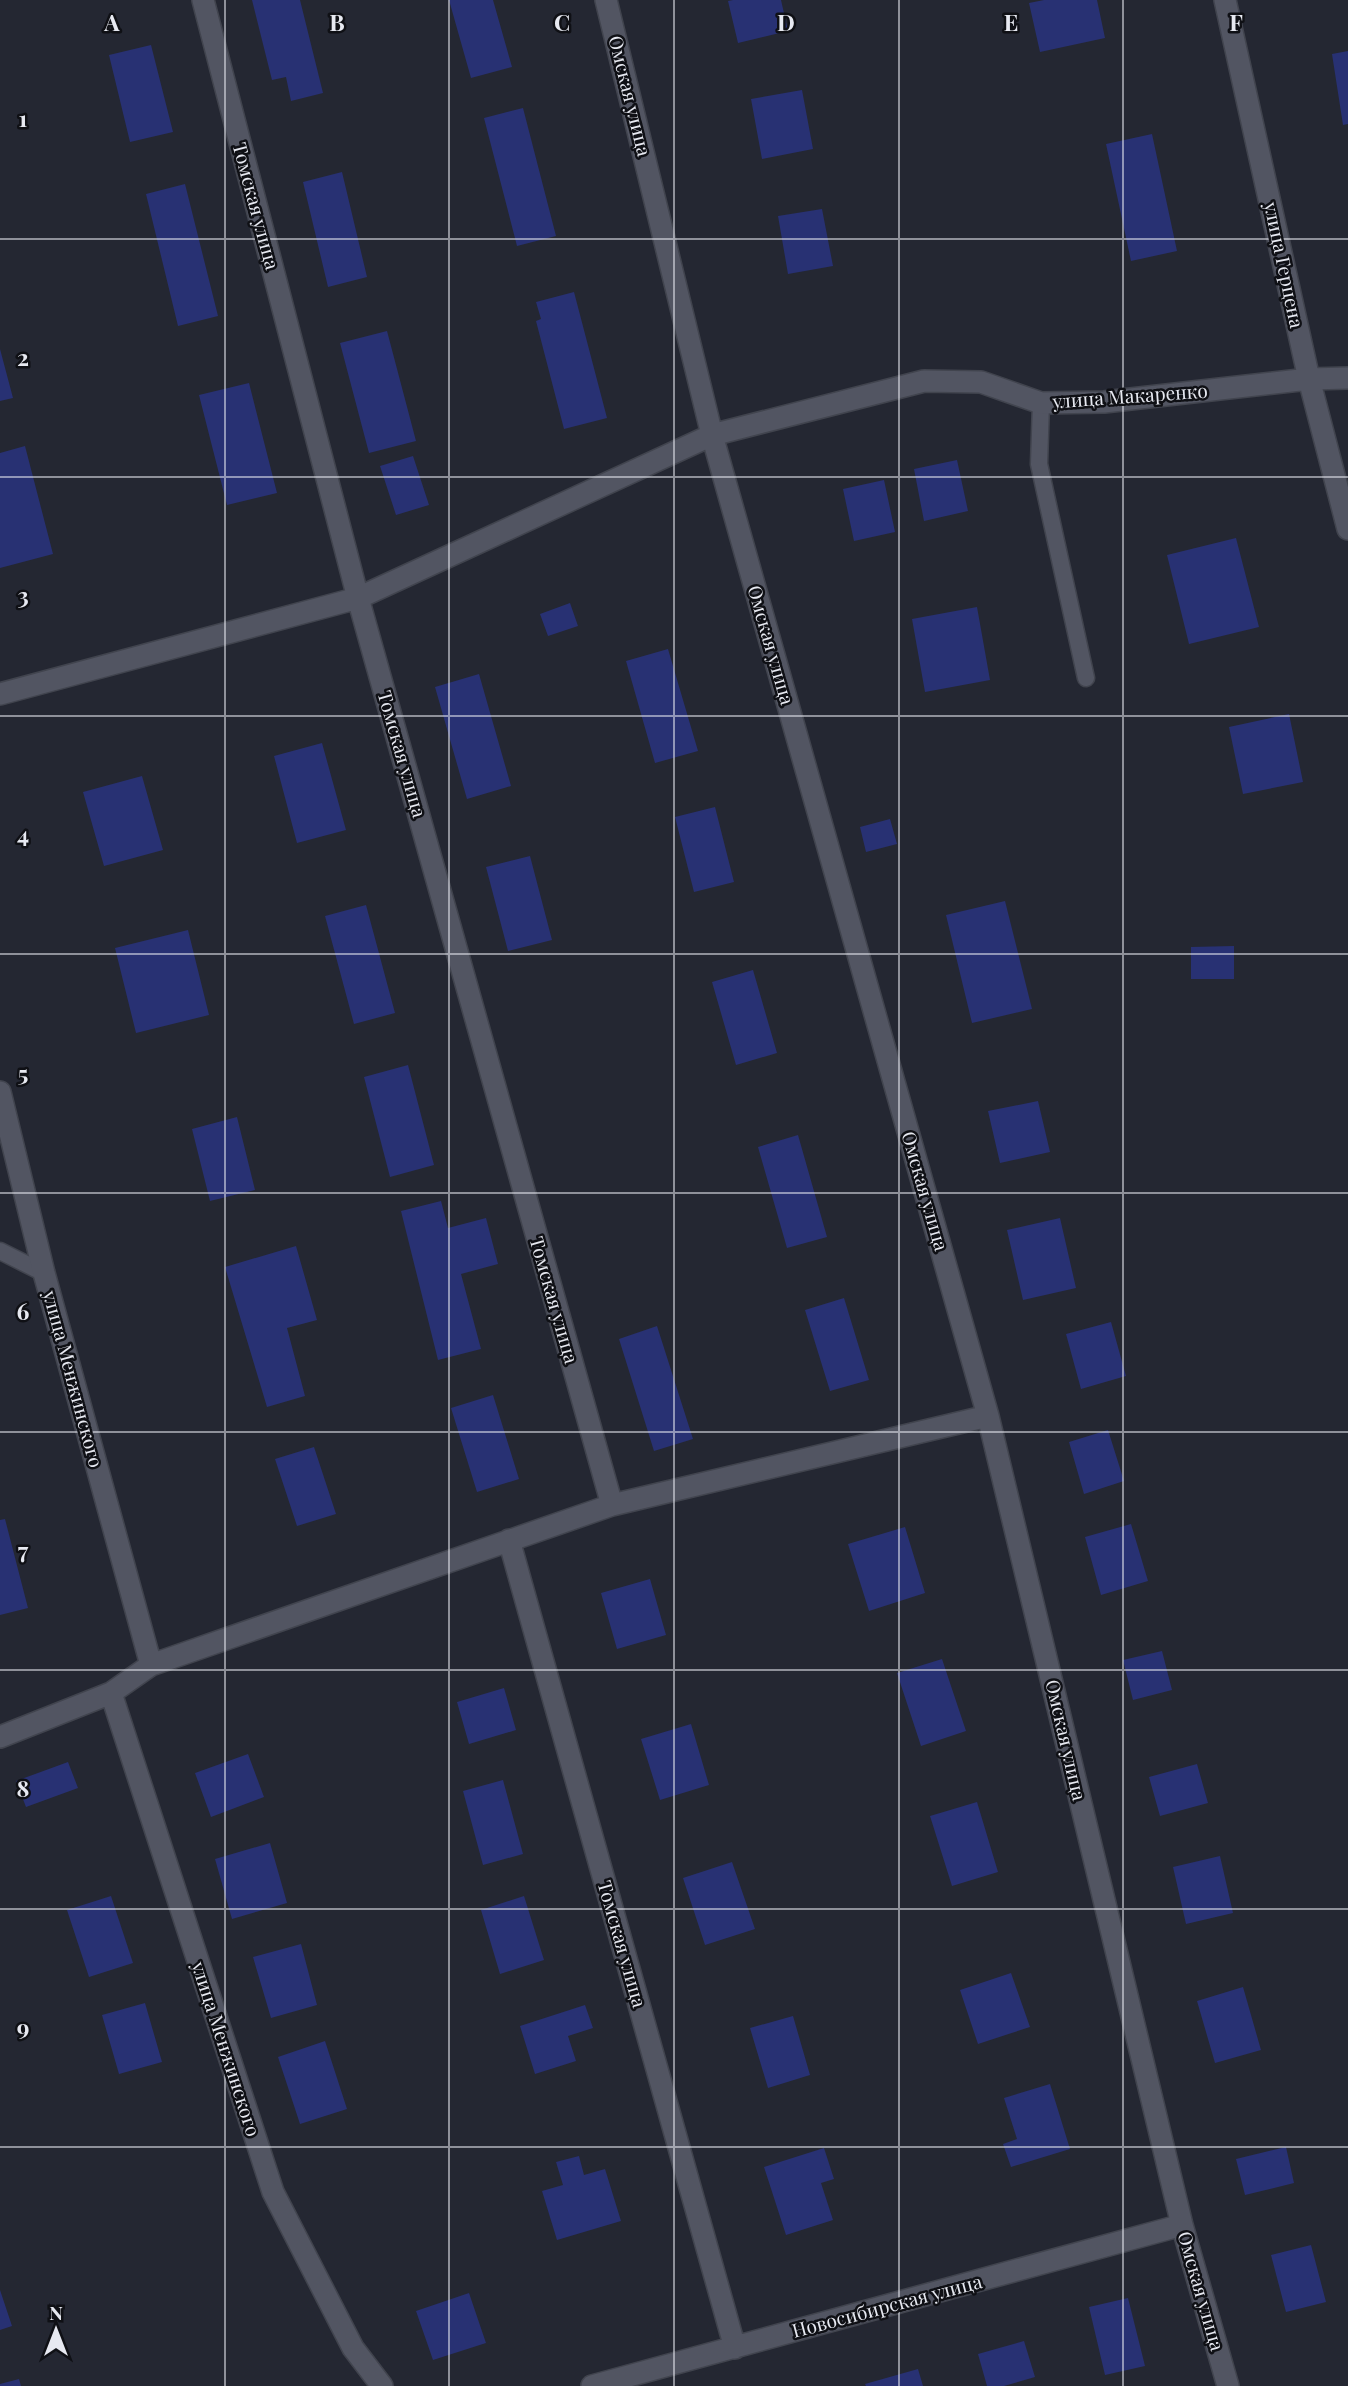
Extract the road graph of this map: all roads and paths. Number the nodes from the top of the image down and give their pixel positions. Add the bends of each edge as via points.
1 (202, 0) edge
2 (606, 0) edge
3 (1225, 0) edge
4 (1348, 378) edge
5 (1309, 379) junction
6 (1041, 403) junction
7 (712, 435) junction
8 (1348, 528) edge
9 (358, 598) junction
10 (1086, 678) dead end
11 (0, 694) edge
12 (0, 1092) edge
13 (0, 1251) edge
14 (44, 1273) junction
15 (988, 1416) junction
16 (612, 1505) junction
17 (509, 1541) junction
18 (150, 1665) junction
19 (111, 1693) junction
20 (0, 1737) edge
21 (1182, 2225) junction
22 (735, 2348) junction
23 (642, 2380) edge
24 (382, 2386) edge
25 (592, 2386) edge
26 (1228, 2386) edge

1 - 9 street, Томская улица
2 - 7 street, Омская улица
3 - 5 street, улица Герцена
4 - 5 street, улица Макаренко
5 - 6 street, улица Макаренко via 1104,401
5 - 8 street, улица Герцена
6 - 7 street, улица Макаренко via 981,382 923,381
6 - 10 lane via 1039,464
7 - 9 street, улица Макаренко
7 - 15 street, Омская улица
9 - 11 street, улица Макаренко
9 - 16 street, Томская улица
12 - 14 street, улица Менжинского
13 - 14 lane
14 - 18 street, улица Менжинского
15 - 16 street
15 - 21 street, Омская улица
16 - 17 street
17 - 18 street
17 - 22 street, Томская улица
18 - 19 street
19 - 20 street
19 - 24 street, улица Менжинского via 272,2192 353,2348
21 - 22 street, Новосибирская улица
21 - 26 street, Омская улица
22 - 23 street, Новосибирская улица
23 - 25 street, Новосибирская улица

